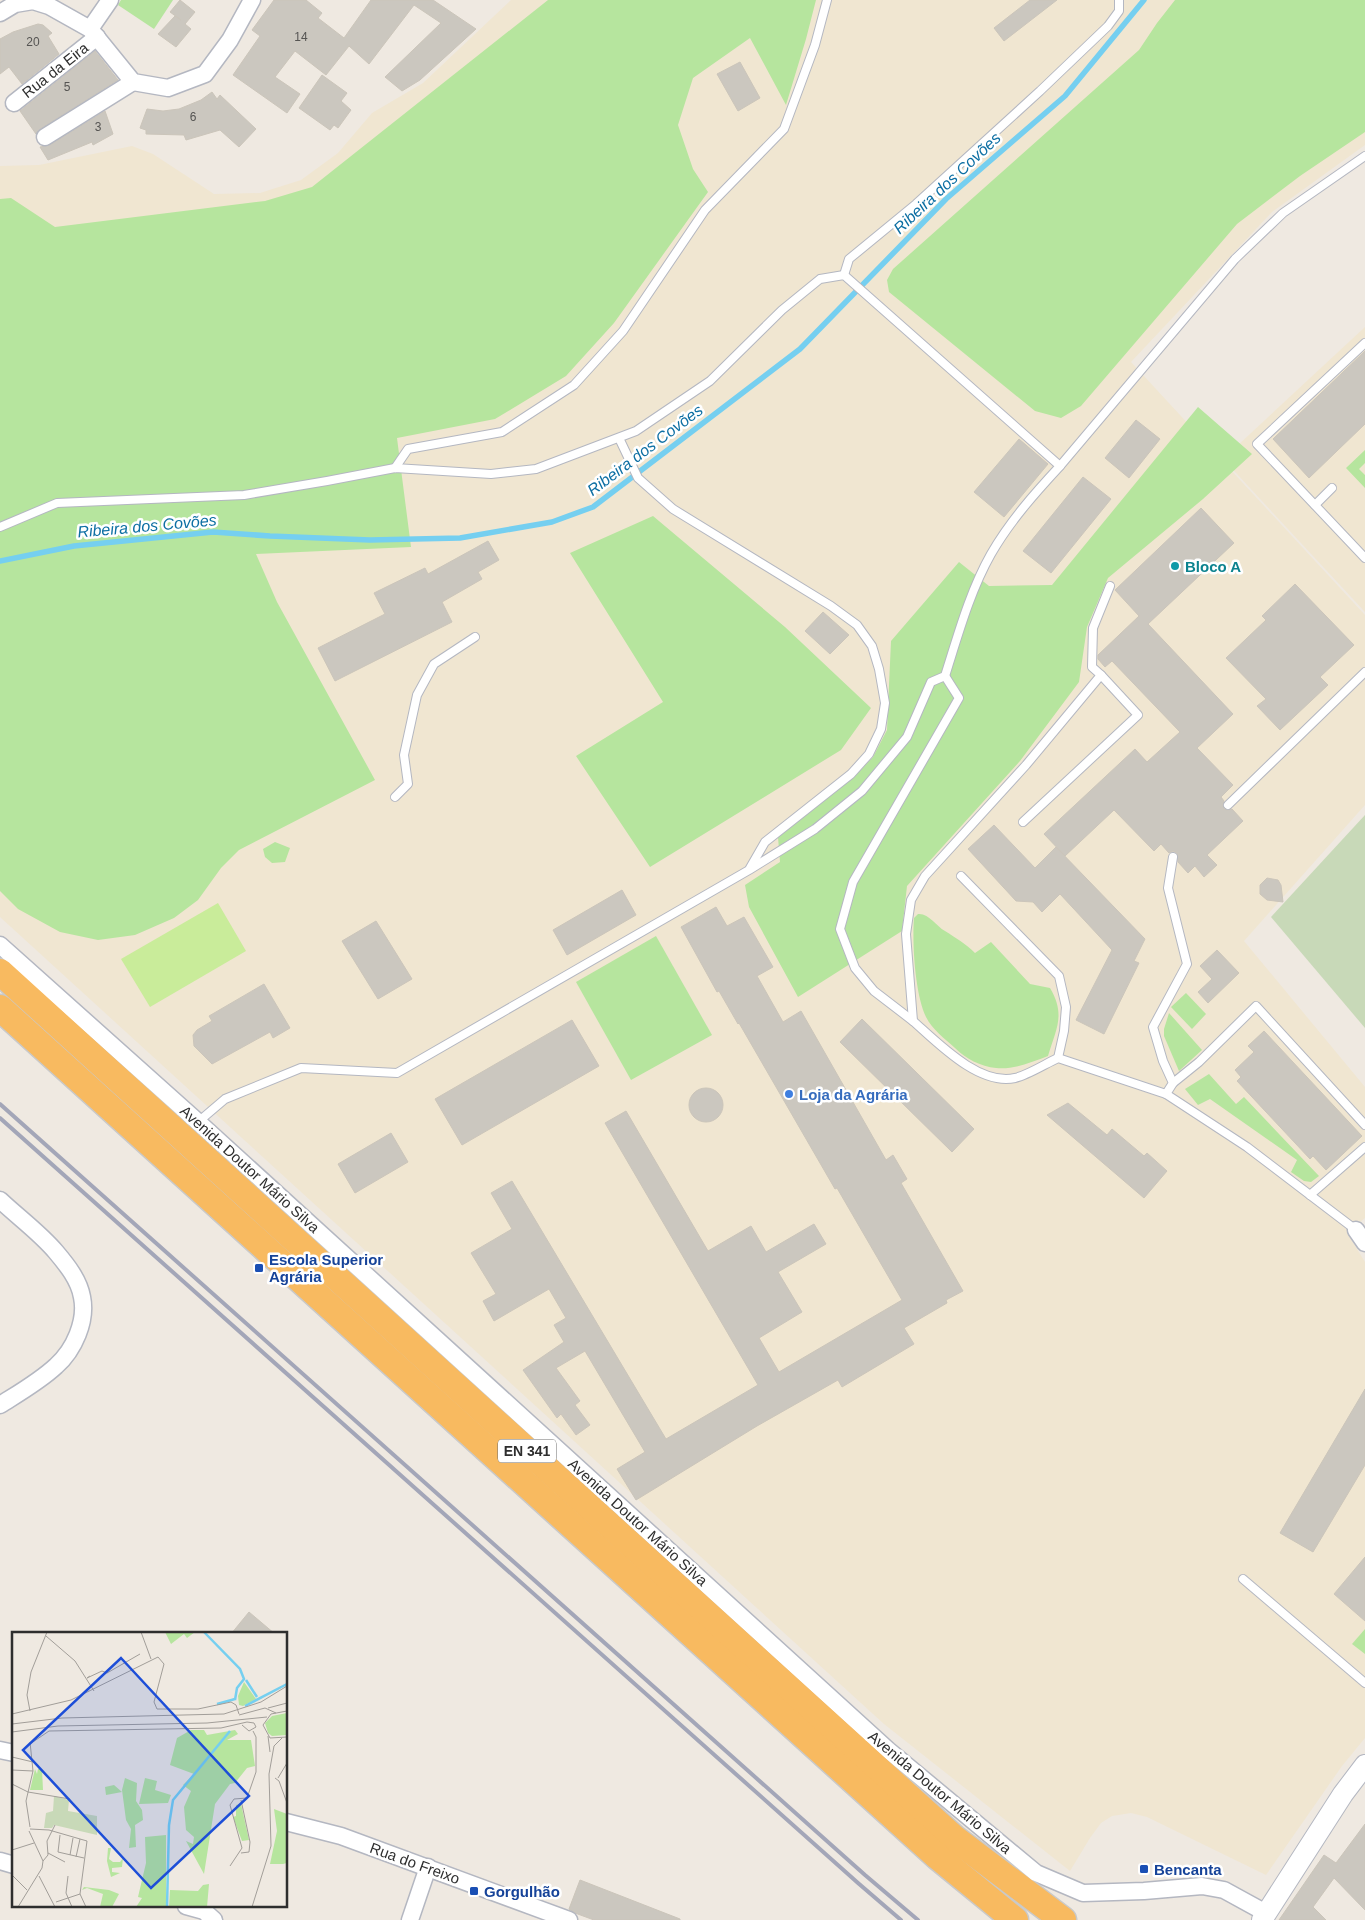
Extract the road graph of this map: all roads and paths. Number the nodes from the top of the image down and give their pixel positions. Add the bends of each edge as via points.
1 (110, 0) edge
2 (252, 0) edge
3 (827, 0) edge
4 (1119, 0) edge
5 (0, 13) edge
6 (94, 33) junction
7 (133, 82) junction
8 (14, 103) dead end
9 (45, 137) dead end
10 (1365, 156) edge
11 (844, 274) junction
12 (1365, 343) edge
13 (619, 438) junction
14 (1060, 466) junction
15 (395, 468) junction
16 (1332, 488) dead end
17 (1315, 505) junction
18 (0, 527) edge
19 (1365, 558) edge
20 (1110, 586) dead end
21 (475, 637) dead end
22 (1365, 672) edge
23 (1101, 675) junction
24 (944, 676) junction
25 (396, 797) dead end
26 (1228, 805) dead end
27 (1023, 822) dead end
28 (1173, 857) dead end
29 (750, 870) junction
30 (961, 876) dead end
31 (0, 945) edge
32 (0, 972) edge
33 (0, 1008) edge
34 (913, 1022) junction
35 (1058, 1058) junction
36 (1173, 1083) junction
37 (1166, 1094) junction
38 (198, 1122) junction
39 (1365, 1125) edge
40 (1365, 1147) edge
41 (1310, 1195) junction
42 (0, 1200) edge
43 (1360, 1236) edge
44 (0, 1405) edge
45 (1243, 1580) dead end
46 (1365, 1683) edge
47 (1365, 1765) edge
48 (288, 1823) edge
49 (428, 1867) junction
50 (193, 1908) edge
51 (1264, 1917) edge
52 (214, 1920) edge
53 (410, 1920) edge
54 (569, 1920) edge
55 (1015, 1920) edge
56 (1063, 1920) edge

1 - 6 street, Rua da Eira
2 - 7 street via 230,40 205,74 168,88
3 - 15 lane via 815,45 784,129 706,210 623,331 574,385 502,432 408,449
4 - 11 lane via 1120,11 1108,26 1040,92 849,259
5 - 6 street via 15,4 32,1 50,6
6 - 7 street
6 - 8 street, Rua da Eira
7 - 9 street
10 - 14 lane via 1283,213 1235,259
11 - 13 lane via 820,279 782,310 710,381 636,431
11 - 14 lane
12 - 17 lane via 1257,444
13 - 15 lane via 536,469 491,474
13 - 29 lane via 638,478 673,509 857,625 872,646 879,669 885,703 881,729 869,754 851,774 765,842
14 - 24 lane via 1012,522 991,554 967,609
15 - 18 lane via 244,495 57,503
16 - 17 lane
17 - 19 lane
20 - 23 lane via 1093,628 1092,667
21 - 25 lane via 434,664 417,695 404,755 408,784
22 - 26 lane
23 - 27 lane via 1138,715
23 - 34 lane via 1026,765 925,876 911,900 906,934
24 - 29 lane via 931,682 907,736 862,791 815,829
24 - 34 lane via 959,698 853,882 840,929 855,968 874,991
28 - 36 lane via 1168,888 1187,964 1153,1027
29 - 38 lane via 398,1073 301,1068 225,1099
30 - 35 lane via 1059,976 1066,1007
31 - 38 street, Avenida Doutor Mário Silva
32 - 56 highway, EN 341 via 954,1838
33 - 55 highway, EN 341 via 930,1850
34 - 35 lane via 966,1067 998,1078 1015,1078
35 - 37 lane
36 - 37 lane
36 - 39 lane via 1256,1006
37 - 41 lane via 1247,1147
38 - 51 street, Avenida Doutor Mário Silva via 888,1750 1036,1873 1083,1893 1202,1886 1224,1890
40 - 41 lane
41 - 43 lane
42 - 44 street via 56,1251 76,1278 82,1298 81,1326 58,1366
45 - 46 lane
47 - 51 street
48 - 49 street, Rua do Freixo via 341,1836
49 - 53 street
49 - 54 street, Rua do Freixo
50 - 52 street via 204,1911

